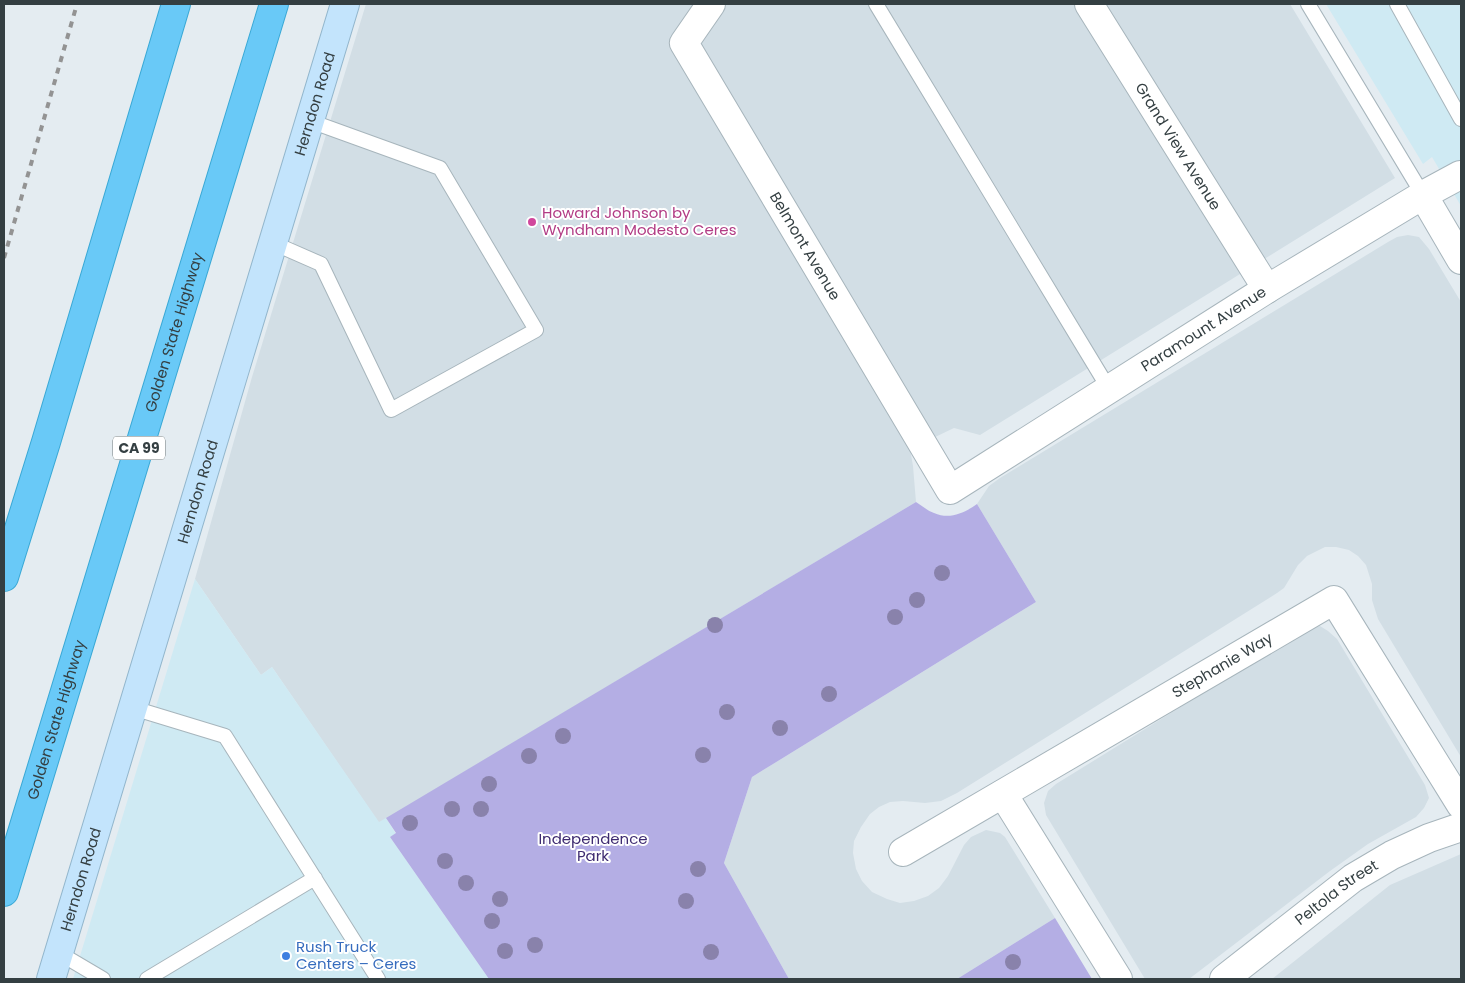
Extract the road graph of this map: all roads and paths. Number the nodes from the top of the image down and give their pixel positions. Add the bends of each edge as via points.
1 (176, 4) edge
2 (274, 4) edge
3 (345, 4) edge
4 (711, 4) edge
5 (876, 4) edge
6 (1089, 4) edge
7 (1308, 4) edge
8 (1398, 4) edge
9 (1461, 118) edge
10 (310, 121) junction
11 (1461, 174) edge
12 (1423, 195) junction
13 (273, 243) junction
14 (1461, 260) edge
15 (1267, 289) junction
16 (1109, 389) junction
17 (950, 490) joint
18 (4, 577) edge
19 (133, 708) junction
20 (1003, 794) junction
21 (1460, 825) edge
22 (903, 852) dead end
23 (315, 878) junction
24 (4, 892) edge
25 (59, 953) junction
26 (51, 979) edge
27 (102, 979) edge
28 (148, 979) edge
29 (378, 979) edge
30 (1118, 979) edge
31 (1224, 979) edge

1 - 18 highway
2 - 24 highway, Golden State Highway / CA 99
3 - 10 street, Herndon Road
4 - 17 street, Belmont Avenue via 684,43
5 - 16 lane
6 - 15 street, Grand View Avenue
7 - 12 lane
8 - 9 lane
10 - 13 street, Herndon Road
10 - 13 lane via 440,168 536,330 392,410 321,264
11 - 12 street, Paramount Avenue
12 - 14 street
12 - 15 street, Paramount Avenue
13 - 19 street, Herndon Road
15 - 16 street, Paramount Avenue
16 - 17 street, Paramount Avenue
19 - 23 lane via 225,736
19 - 25 street, Herndon Road
20 - 21 street, Stephanie Way via 1334,600
20 - 22 street, Stephanie Way
20 - 30 street
21 - 31 street, Peltola Street via 1392,855 1353,878
23 - 28 lane
23 - 29 lane
25 - 26 street, Herndon Road
25 - 27 lane

